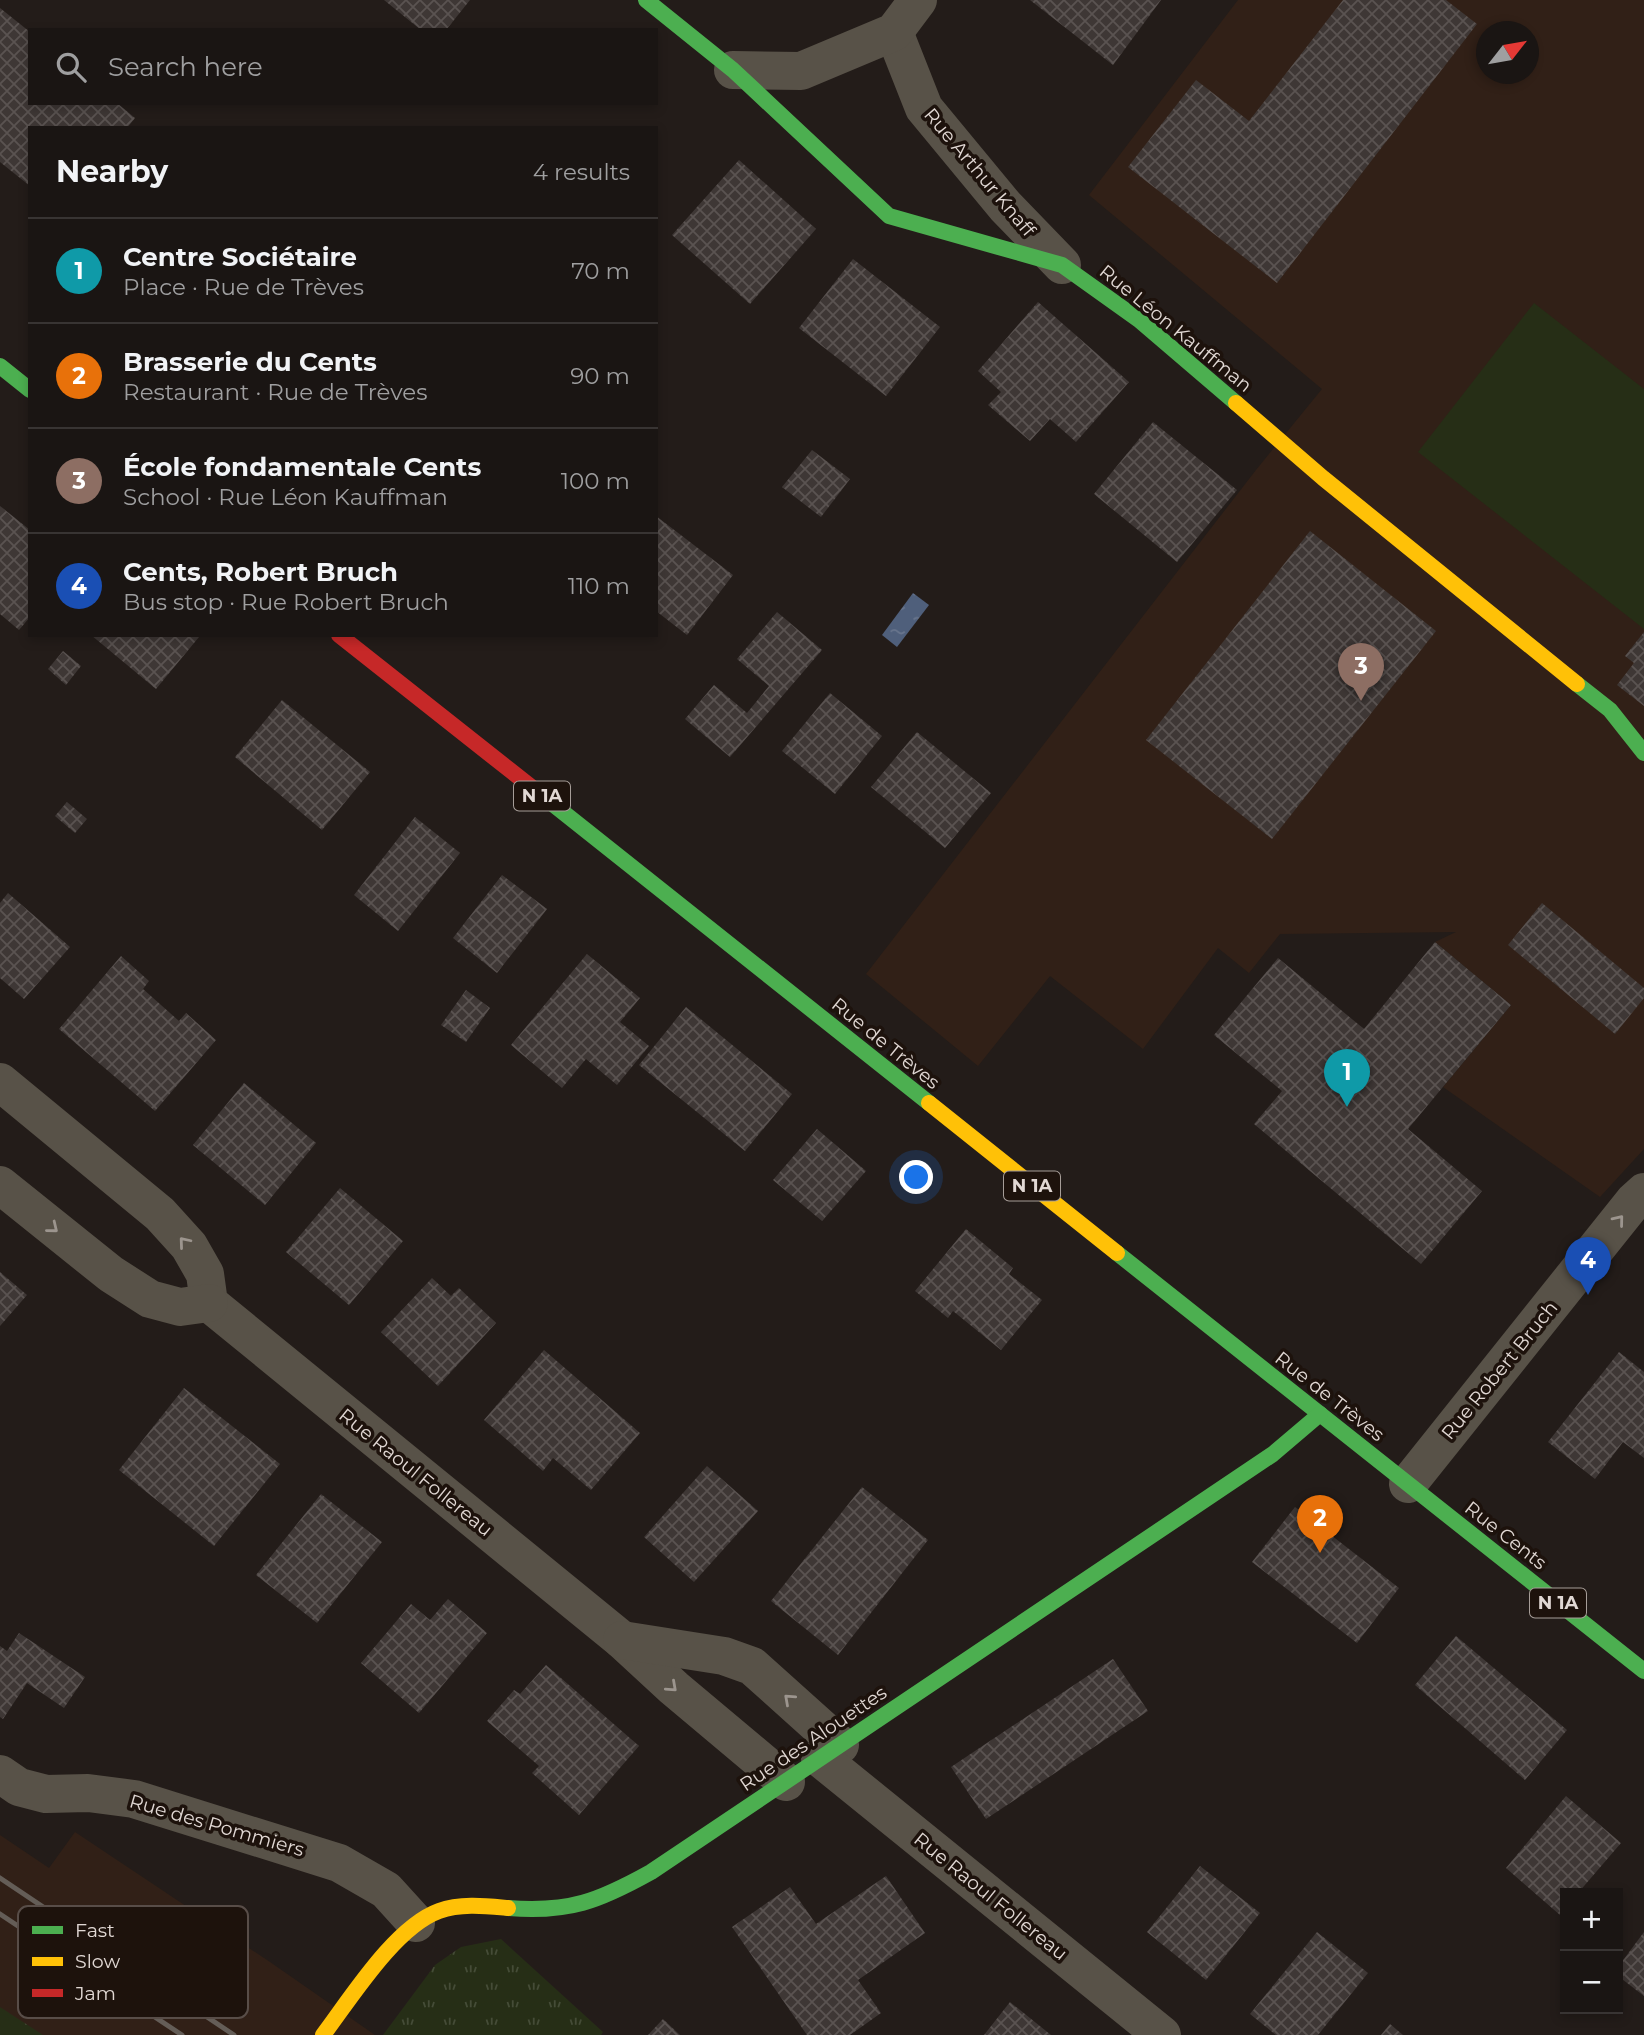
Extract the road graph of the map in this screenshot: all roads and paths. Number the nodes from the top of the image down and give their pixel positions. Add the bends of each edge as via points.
1 (646, 0) edge
2 (918, 0) edge
3 (894, 32) junction
4 (733, 70) junction
5 (1062, 265) junction
6 (0, 366) edge
7 (28, 388) edge
8 (342, 637) edge
9 (1644, 753) edge
10 (0, 1082) edge
11 (0, 1185) edge
12 (1644, 1192) edge
13 (209, 1303) junction
14 (1320, 1414) junction
15 (1408, 1484) junction
16 (622, 1640) junction
17 (1644, 1671) edge
18 (830, 1751) junction
19 (0, 1774) edge
20 (786, 1782) junction
21 (416, 1923) junction
22 (323, 2035) edge
23 (1162, 2035) edge

1 - 4 main road, Rue Léon Kauffman
2 - 3 street
3 - 4 street via 801,71
3 - 5 street, Rue Arthur Knaff via 925,108 1005,206
4 - 5 main road, Rue Léon Kauffman via 889,216
5 - 9 main road, Rue Léon Kauffman via 1139,320 1324,478 1610,710
6 - 7 main road
8 - 14 main road, Rue de Trèves / N 1A
13 -> 10 street via 205,1274 189,1246 167,1222
11 -> 13 street via 111,1275 150,1298 180,1307
15 -> 12 street, Rue Robert Bruch
13 - 16 street, Rue Raoul Follereau
14 - 15 main road, Rue de Trèves / N 1A
14 - 18 main road, Rue des Alouettes via 1273,1454
15 - 17 main road, Rue Cents / N 1A
18 -> 16 street, Rue Raoul Follereau via 752,1666 724,1656
16 -> 20 street, Rue Raoul Follereau
18 - 20 main road, Rue des Alouettes
18 - 23 street, Rue Raoul Follereau
19 - 21 street, Rue des Pommiers via 19,1787 46,1794 134,1799 339,1863 386,1890
20 - 21 main road, Rue des Alouettes via 651,1872 599,1900 548,1910 464,1906 438,1911
21 - 22 main road, Rue des Alouettes

